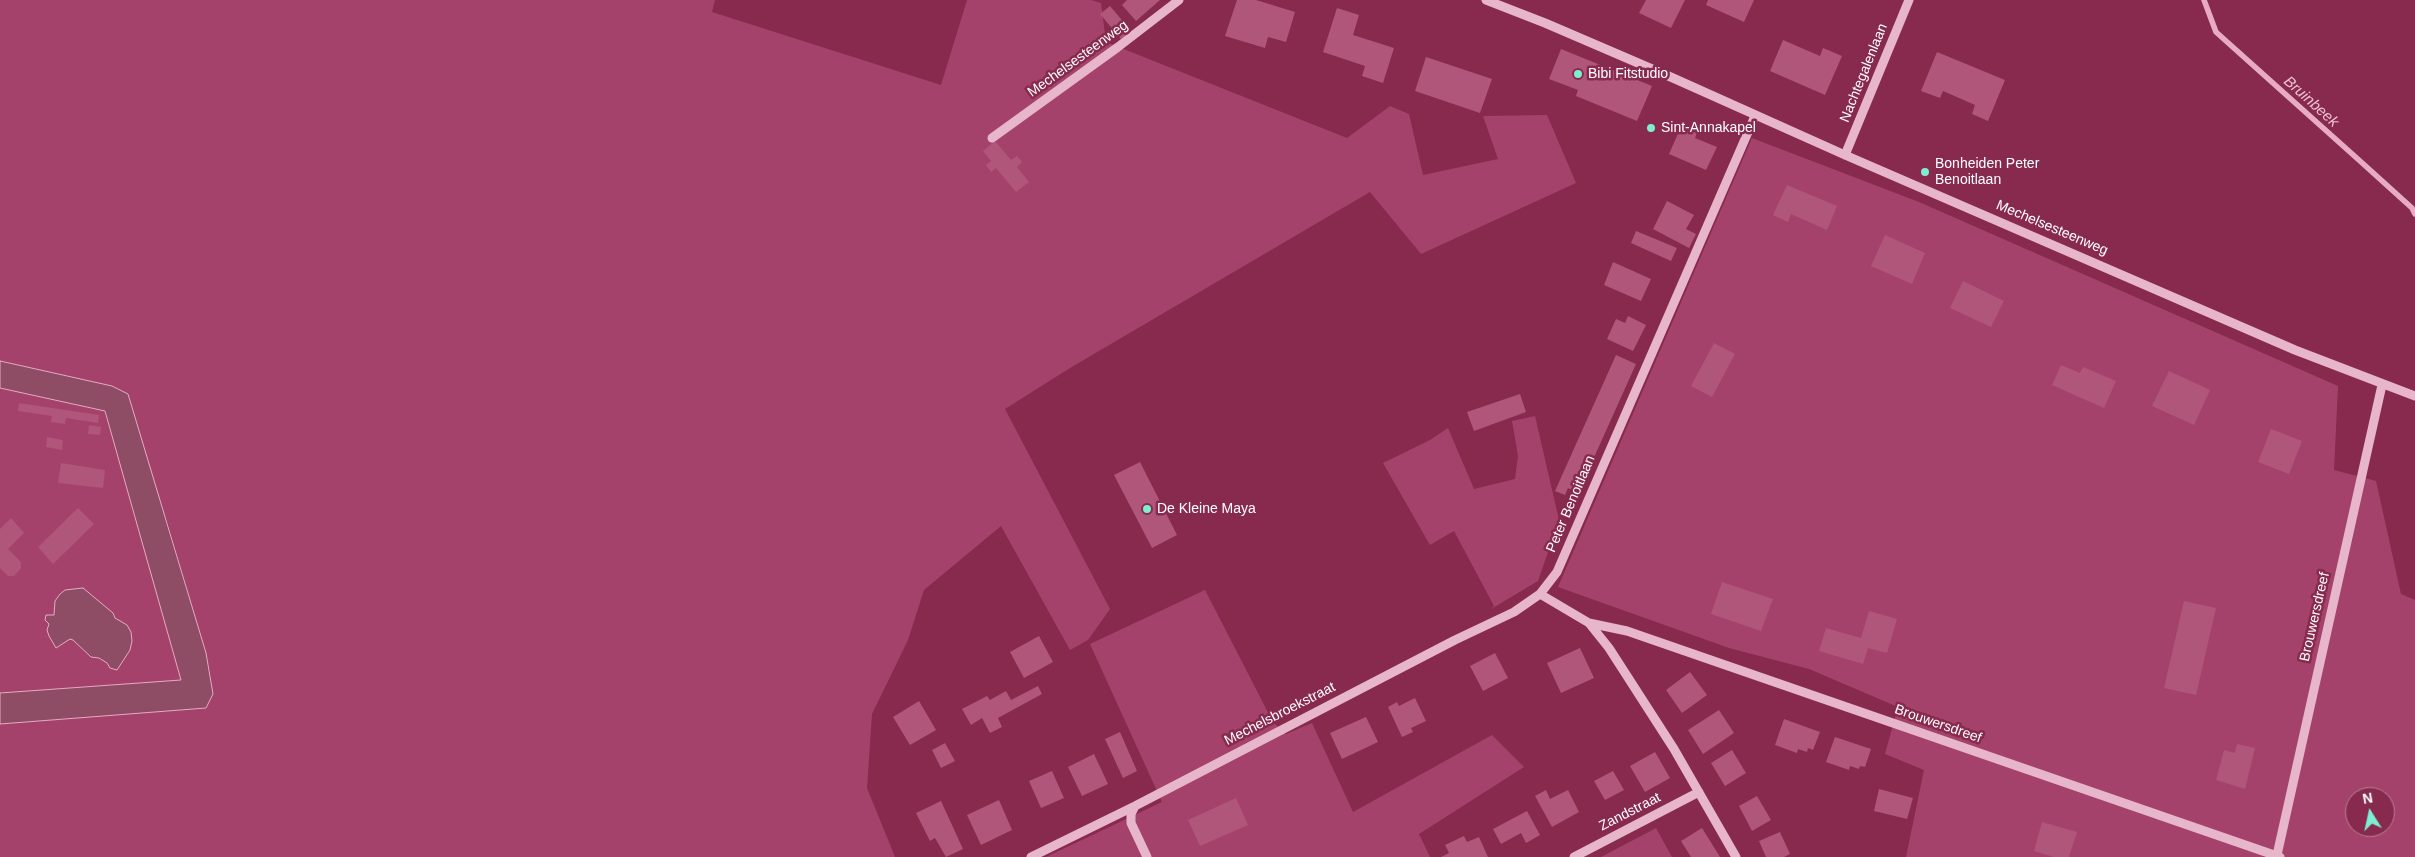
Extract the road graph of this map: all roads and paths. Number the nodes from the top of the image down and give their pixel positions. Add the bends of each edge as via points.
1 (1179, 0) edge
2 (1486, 0) edge
3 (1909, 0) edge
4 (1755, 116) junction
5 (992, 138) dead end
6 (1845, 155) junction
7 (2382, 385) junction
8 (2415, 396) edge
9 (1540, 594) junction
10 (1589, 623) junction
11 (1699, 792) junction
12 (1135, 806) junction
13 (2278, 856) edge
14 (1031, 857) edge
15 (1147, 857) edge
16 (1574, 857) edge
17 (1736, 857) edge

1 - 5 street, Mechelsesteenweg
2 - 4 street, Mechelsesteenweg
3 - 6 street, Nachtegalenlaan
4 - 6 street, Mechelsesteenweg
4 - 9 street, Peter Benoitlaan via 1557,572
6 - 7 street, Mechelsesteenweg
7 - 8 street, Mechelsesteenweg
7 - 13 street, Brouwersdreef
9 - 10 street
9 - 12 street, Mechelsbroekstraat via 1514,612
10 - 11 street via 1609,648
10 - 13 street, Brouwersdreef via 1627,631
11 - 16 street, Zandstraat
11 - 17 street
12 - 14 street, Mechelsbroekstraat
12 - 15 street via 1131,823

